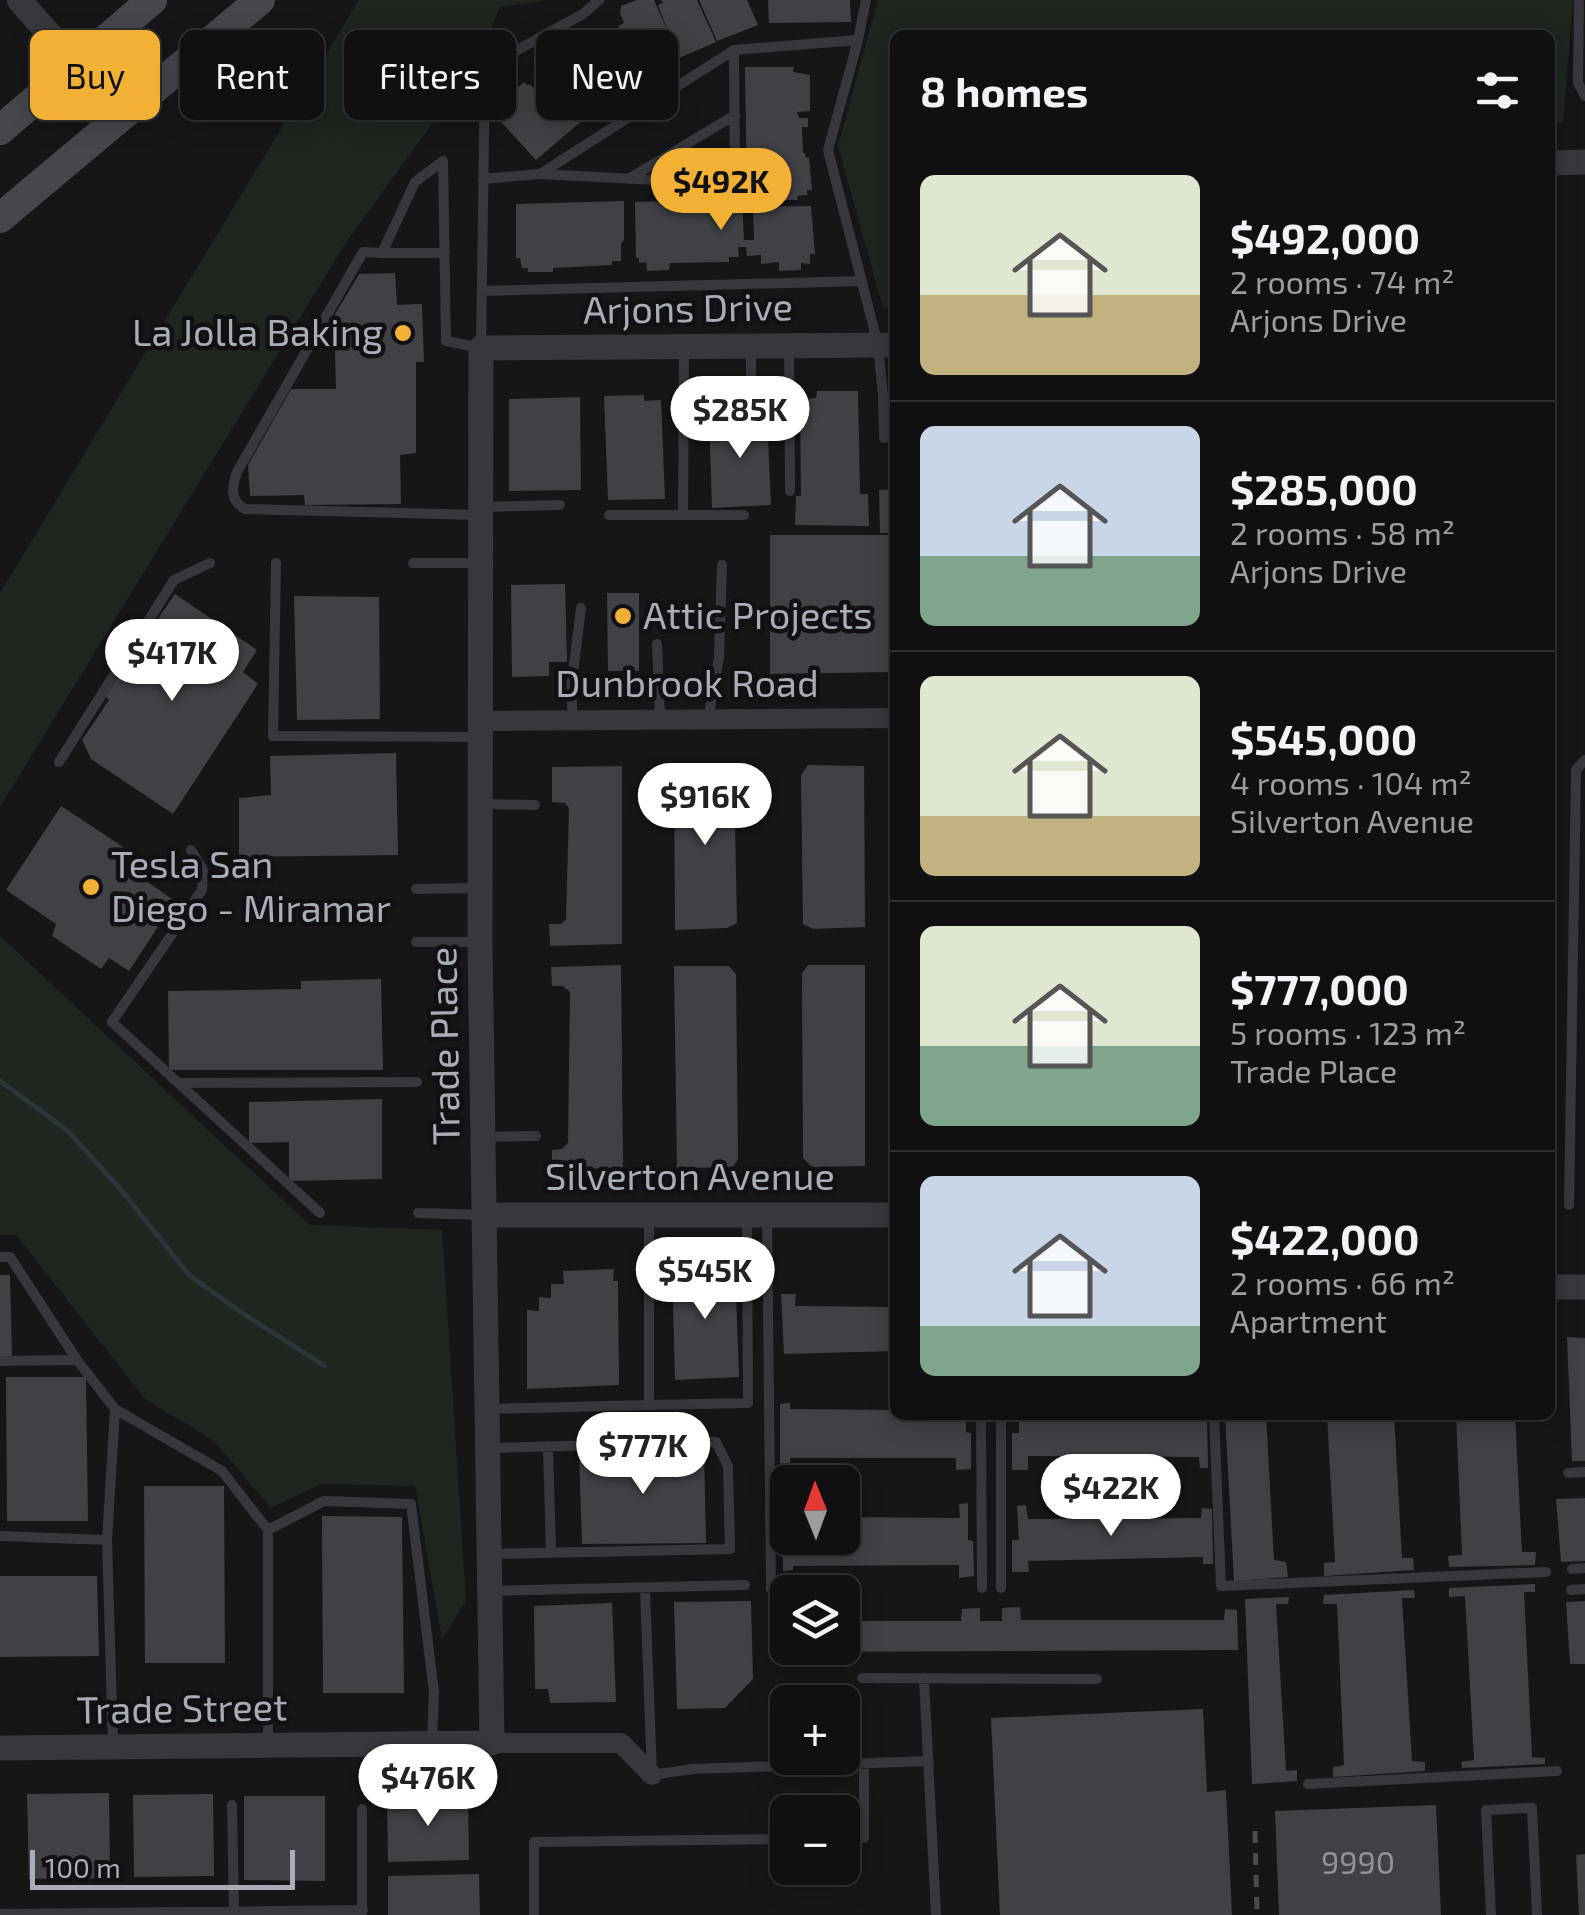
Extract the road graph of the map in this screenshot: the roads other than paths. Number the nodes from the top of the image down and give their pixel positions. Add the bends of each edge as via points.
1 (19, 0) edge
2 (152, 0) edge
3 (260, 0) edge
4 (599, 0) edge
5 (866, 0) edge
6 (1579, 0) edge
7 (46, 30) edge
8 (116, 30) edge
9 (858, 40) junction
10 (734, 50) junction
11 (160, 83) edge
12 (1585, 96) edge
13 (30, 104) edge
14 (734, 115) junction
15 (116, 120) edge
16 (0, 130) edge
17 (1585, 162) edge
18 (1555, 163) edge
19 (540, 174) junction
20 (629, 178) junction
21 (484, 179) junction
22 (0, 218) edge
23 (382, 253) junction
24 (445, 253) junction
25 (862, 282) junction
26 (482, 291) junction
27 (887, 345) edge
28 (751, 346) junction
29 (789, 346) junction
30 (684, 347) junction
31 (481, 348) junction
32 (889, 396) edge
33 (684, 397) junction
34 (884, 438) dead end
35 (790, 492) dead end
36 (560, 506) dead end
37 (481, 511) junction
38 (610, 515) dead end
39 (683, 515) junction
40 (744, 515) dead end
41 (210, 563) dead end
42 (276, 563) dead end
43 (414, 563) dead end
44 (480, 563) junction
45 (722, 565) dead end
46 (581, 608) dead end
47 (658, 644) dead end
48 (890, 718) edge
49 (660, 719) junction
50 (708, 719) junction
51 (573, 721) junction
52 (480, 729) junction
53 (1585, 760) edge
54 (59, 762) dead end
55 (481, 804) junction
56 (535, 806) dead end
57 (191, 850) dead end
58 (480, 888) junction
59 (416, 889) dead end
60 (416, 942) dead end
61 (480, 942) junction
62 (417, 1082) dead end
63 (178, 1083) junction
64 (536, 1136) dead end
65 (484, 1137) junction
66 (1569, 1206) dead end
67 (320, 1212) dead end
68 (418, 1213) dead end
69 (649, 1214) junction
70 (757, 1214) junction
71 (890, 1214) edge
72 (485, 1215) junction
73 (0, 1257) edge
74 (1585, 1287) edge
75 (1555, 1288) edge
76 (78, 1360) junction
77 (0, 1361) edge
78 (648, 1405) junction
79 (115, 1409) junction
80 (488, 1409) junction
81 (981, 1420) edge
82 (1000, 1420) edge
83 (1214, 1420) edge
84 (548, 1446) junction
85 (488, 1448) junction
86 (1585, 1472) edge
87 (1568, 1473) dead end
88 (268, 1530) junction
89 (0, 1536) edge
90 (107, 1540) junction
91 (551, 1553) junction
92 (490, 1554) junction
93 (1572, 1568) dead end
94 (1585, 1568) edge
95 (1546, 1572) dead end
96 (770, 1575) edge
97 (745, 1585) dead end
98 (982, 1588) dead end
99 (1001, 1588) dead end
100 (645, 1589) junction
101 (1585, 1589) edge
102 (1571, 1590) dead end
103 (490, 1591) junction
104 (862, 1678) dead end
105 (924, 1678) junction
106 (1097, 1680) dead end
107 (492, 1743) junction
108 (432, 1744) junction
109 (268, 1745) junction
110 (113, 1747) junction
111 (0, 1748) edge
112 (928, 1761) junction
113 (864, 1764) junction
114 (1557, 1771) dead end
115 (652, 1774) junction
116 (1308, 1784) dead end
117 (232, 1805) dead end
118 (362, 1809) dead end
119 (770, 1838) edge
120 (860, 1838) edge
121 (234, 1912) junction
122 (362, 1913) edge
123 (0, 1914) edge
124 (534, 1915) edge
125 (936, 1915) edge
126 (1491, 1915) edge
127 (1537, 1915) edge

1 - 7 street
2 - 8 main road
3 - 11 main road
4 - 21 lane via 485,68
5 - 9 lane
6 - 12 lane via 1578,83
9 - 10 lane
9 - 25 lane via 828,150
10 - 14 lane
10 - 19 lane
13 - 16 main road
14 - 20 lane
14 - 20 lane via 735,184
15 - 22 main road
17 - 18 street
19 - 20 lane
19 - 21 lane
21 - 26 lane
23 - 24 lane
23 - 24 lane via 415,182 443,161
23 - 37 lane via 363,252 237,472 236,504
24 - 31 lane via 446,341
25 - 26 lane
25 - 27 lane
26 - 31 lane
27 - 29 street, Arjons Drive
27 - 32 lane
28 - 29 street, Arjons Drive
28 - 30 street, Arjons Drive
28 - 33 lane via 751,398
29 - 35 lane
30 - 31 street, Arjons Drive
30 - 33 lane
31 - 37 street, Trade Place
32 - 34 lane
33 - 39 lane
36 - 37 lane
37 - 44 street, Trade Place
38 - 39 lane
39 - 40 lane
41 - 54 lane via 174,580
42 - 52 lane via 273,736
43 - 44 lane
44 - 52 street, Trade Place
45 - 50 lane via 719,658
46 - 51 lane
47 - 49 lane
48 - 50 street, Dunbrook Road
49 - 50 street, Dunbrook Road
49 - 51 street, Dunbrook Road
51 - 52 street, Dunbrook Road
52 - 55 street, Trade Place
53 - 66 lane via 1576,770
55 - 56 lane
55 - 58 street, Trade Place
57 - 63 lane via 203,870 202,890 112,1022
58 - 59 lane
58 - 61 street, Trade Place
60 - 61 lane
61 - 65 street, Trade Place
62 - 63 lane
63 - 67 lane
64 - 65 lane
65 - 72 street, Trade Place
68 - 72 lane
69 - 70 street, Silverton Avenue
69 - 72 street, Silverton Avenue
69 - 78 lane
70 - 71 street, Silverton Avenue
70 - 78 lane via 748,1403
70 - 96 lane
72 - 80 street, Trade Place
73 - 76 lane via 10,1257
74 - 75 street
76 - 77 lane
76 - 79 lane
78 - 80 lane
79 - 88 lane via 222,1471
79 - 90 lane
80 - 85 street, Trade Place
81 - 98 lane
82 - 99 lane
83 - 95 lane via 1221,1586
84 - 85 lane
84 - 91 lane
84 - 91 lane via 716,1442 728,1466 730,1549
85 - 92 street, Trade Place
86 - 87 lane
88 - 108 lane via 324,1501 411,1504 434,1692
88 - 109 lane
89 - 90 lane
90 - 110 lane
91 - 92 lane
92 - 103 street, Trade Place
93 - 94 lane
97 - 100 lane
100 - 103 lane
100 - 115 lane
101 - 102 lane
103 - 107 street, Trade Place
104 - 105 lane
105 - 106 lane
105 - 112 lane
107 - 108 street, Trade Street
107 - 115 street, Trade Street via 621,1743
108 - 109 street, Trade Street
109 - 110 street, Trade Street
110 - 111 street, Trade Street
112 - 113 lane
112 - 125 lane
113 - 115 lane
113 - 120 lane
114 - 116 lane
117 - 121 lane
118 - 122 lane
119 - 124 lane via 534,1842
121 - 122 lane
121 - 123 lane
126 - 127 lane via 1486,1810 1532,1808

